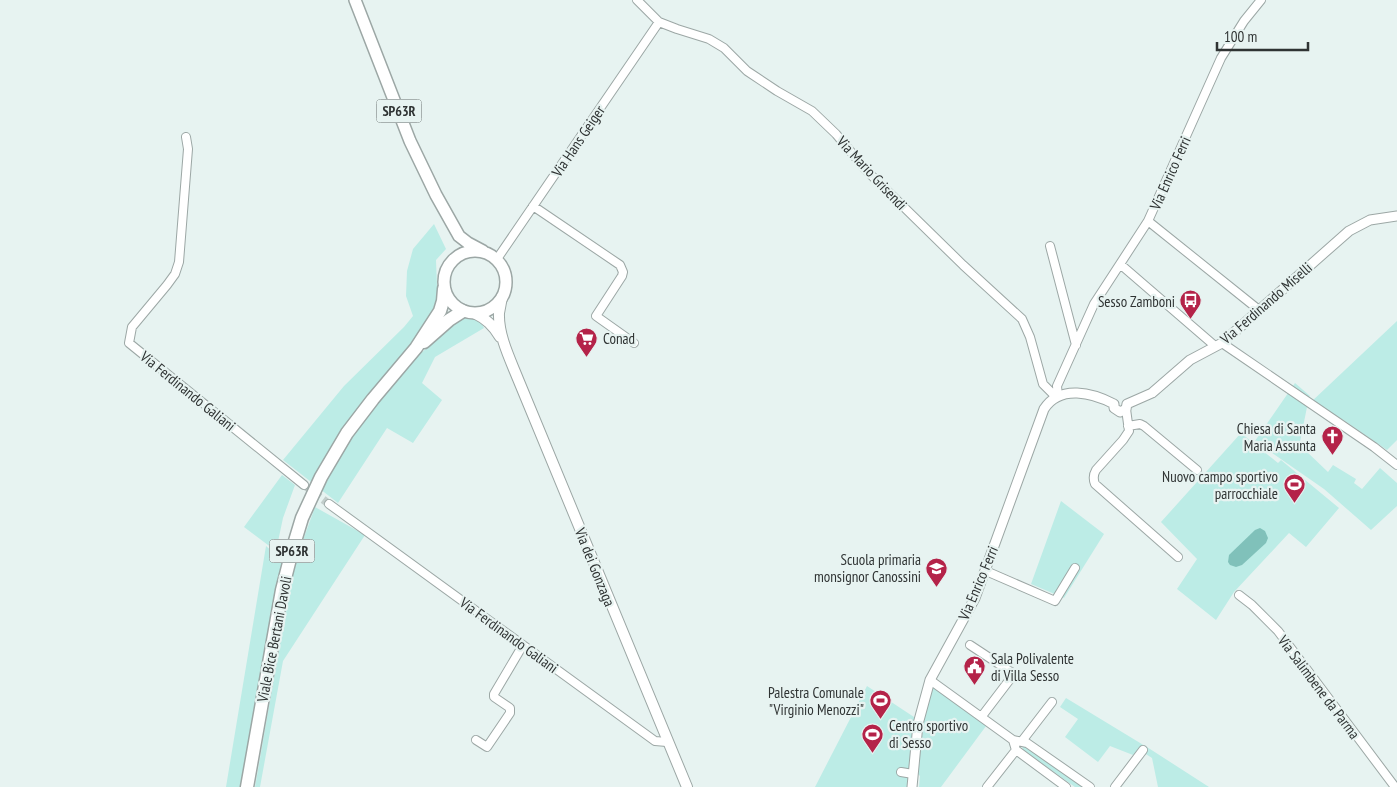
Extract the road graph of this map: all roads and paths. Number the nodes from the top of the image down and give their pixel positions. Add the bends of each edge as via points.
1 (355, 0) edge
2 (637, 0) edge
3 (1261, 0) edge
4 (659, 22) junction
5 (186, 137) dead end
6 (533, 206) junction
7 (1397, 216) edge
8 (449, 220) junction
9 (1148, 221) junction
10 (1050, 246) dead end
11 (483, 251) junction
12 (497, 259) junction
13 (452, 260) junction
14 (1120, 264) junction
15 (444, 289) junction
16 (502, 297) junction
17 (1259, 310) junction
18 (468, 312) junction
19 (634, 344) dead end
20 (1218, 344) junction
21 (1076, 345) junction
22 (506, 346) junction
23 (416, 348) junction
24 (1057, 396) junction
25 (1122, 405) junction
26 (1128, 424) junction
27 (1397, 465) edge
28 (1197, 470) dead end
29 (304, 485) tunnel mouth
30 (329, 504) tunnel mouth
31 (1178, 557) dead end
32 (1076, 568) dead end
33 (986, 571) junction
34 (1238, 595) dead end
35 (523, 645) junction
36 (970, 645) dead end
37 (930, 680) junction
38 (1052, 702) dead end
39 (982, 716) junction
40 (476, 740) dead end
41 (1018, 741) junction
42 (667, 742) junction
43 (1016, 750) junction
44 (1143, 750) dead end
45 (900, 772) dead end
46 (913, 774) junction
47 (1394, 785) edge
48 (247, 787) edge
49 (687, 787) edge
50 (912, 787) edge
51 (987, 787) edge
52 (1066, 787) edge
53 (1090, 787) edge
54 (1115, 787) edge

1 - 8 main road, SP63R via 410,141
2 - 4 street, Via Mario Grisendi
3 - 9 street, Via Enrico Ferri via 1221,58
4 - 6 street, Via Hans Geiger
4 - 24 street, Via Mario Grisendi via 709,39 724,48 747,71 812,112 836,134 866,170 1022,319 1043,384
5 - 29 street, Via Ferdinando Galiani via 188,149 180,262 167,285 132,327 129,343
6 - 12 street, Via Hans Geiger
6 - 19 street via 620,265 622,276 596,316
7 - 17 street, Via Ferdinando Miselli via 1370,220 1349,231
8 - 11 main road, SP63R via 459,236
8 - 13 main road, SP63R via 456,244
9 - 14 street, Via Enrico Ferri
9 - 17 street
10 - 21 street
11 - 12 main road, SP63R
11 - 13 main road via 466,251
12 - 16 main road via 506,277
13 - 15 main road, SP63R via 444,274
14 - 20 street
14 - 21 street, Via Enrico Ferri via 1094,304
15 - 18 main road via 451,302
15 - 23 highway, SP63R via 440,311
16 - 18 main road, SP63R via 490,309
16 - 22 main road, Via dei Gonzaga via 499,313
17 - 20 street, Via Ferdinando Miselli
18 - 22 main road, Via dei Gonzaga via 487,320
18 - 23 highway, SP63R via 449,320
20 - 25 street, Via Ferdinando Miselli via 1190,360 1152,394
20 - 27 street
21 - 24 street, Via Enrico Ferri via 1057,386
22 - 42 main road, Via dei Gonzaga
23 - 48 highway, Viale Bice Bertani Davoli / SP63R via 347,433 320,477 302,518 282,590
24 - 25 street via 1074,392 1090,394
24 - 33 street, Via Enrico Ferri via 1047,404 1042,414
25 - 26 street
26 - 28 street via 1144,426
26 - 31 street via 1129,431 1123,440 1093,475 1095,484
30 - 35 street, Via Ferdinando Galiani
32 - 33 street via 1055,601
33 - 37 street, Via Enrico Ferri via 968,612
34 - 47 street, Via Salimbene da Parma via 1278,632
35 - 40 street via 494,694 510,708 510,714 486,747
35 - 42 street, Via Ferdinando Galiani via 655,741
36 - 39 street via 1014,674
37 - 39 street
37 - 46 street, Via Enrico Ferri via 918,724
38 - 41 street
39 - 41 street
41 - 43 street
41 - 53 street via 1026,743
42 - 49 main road, Via dei Gonzaga
43 - 51 street
43 - 52 street
44 - 54 street
45 - 46 street
46 - 50 street, Via Enrico Ferri

